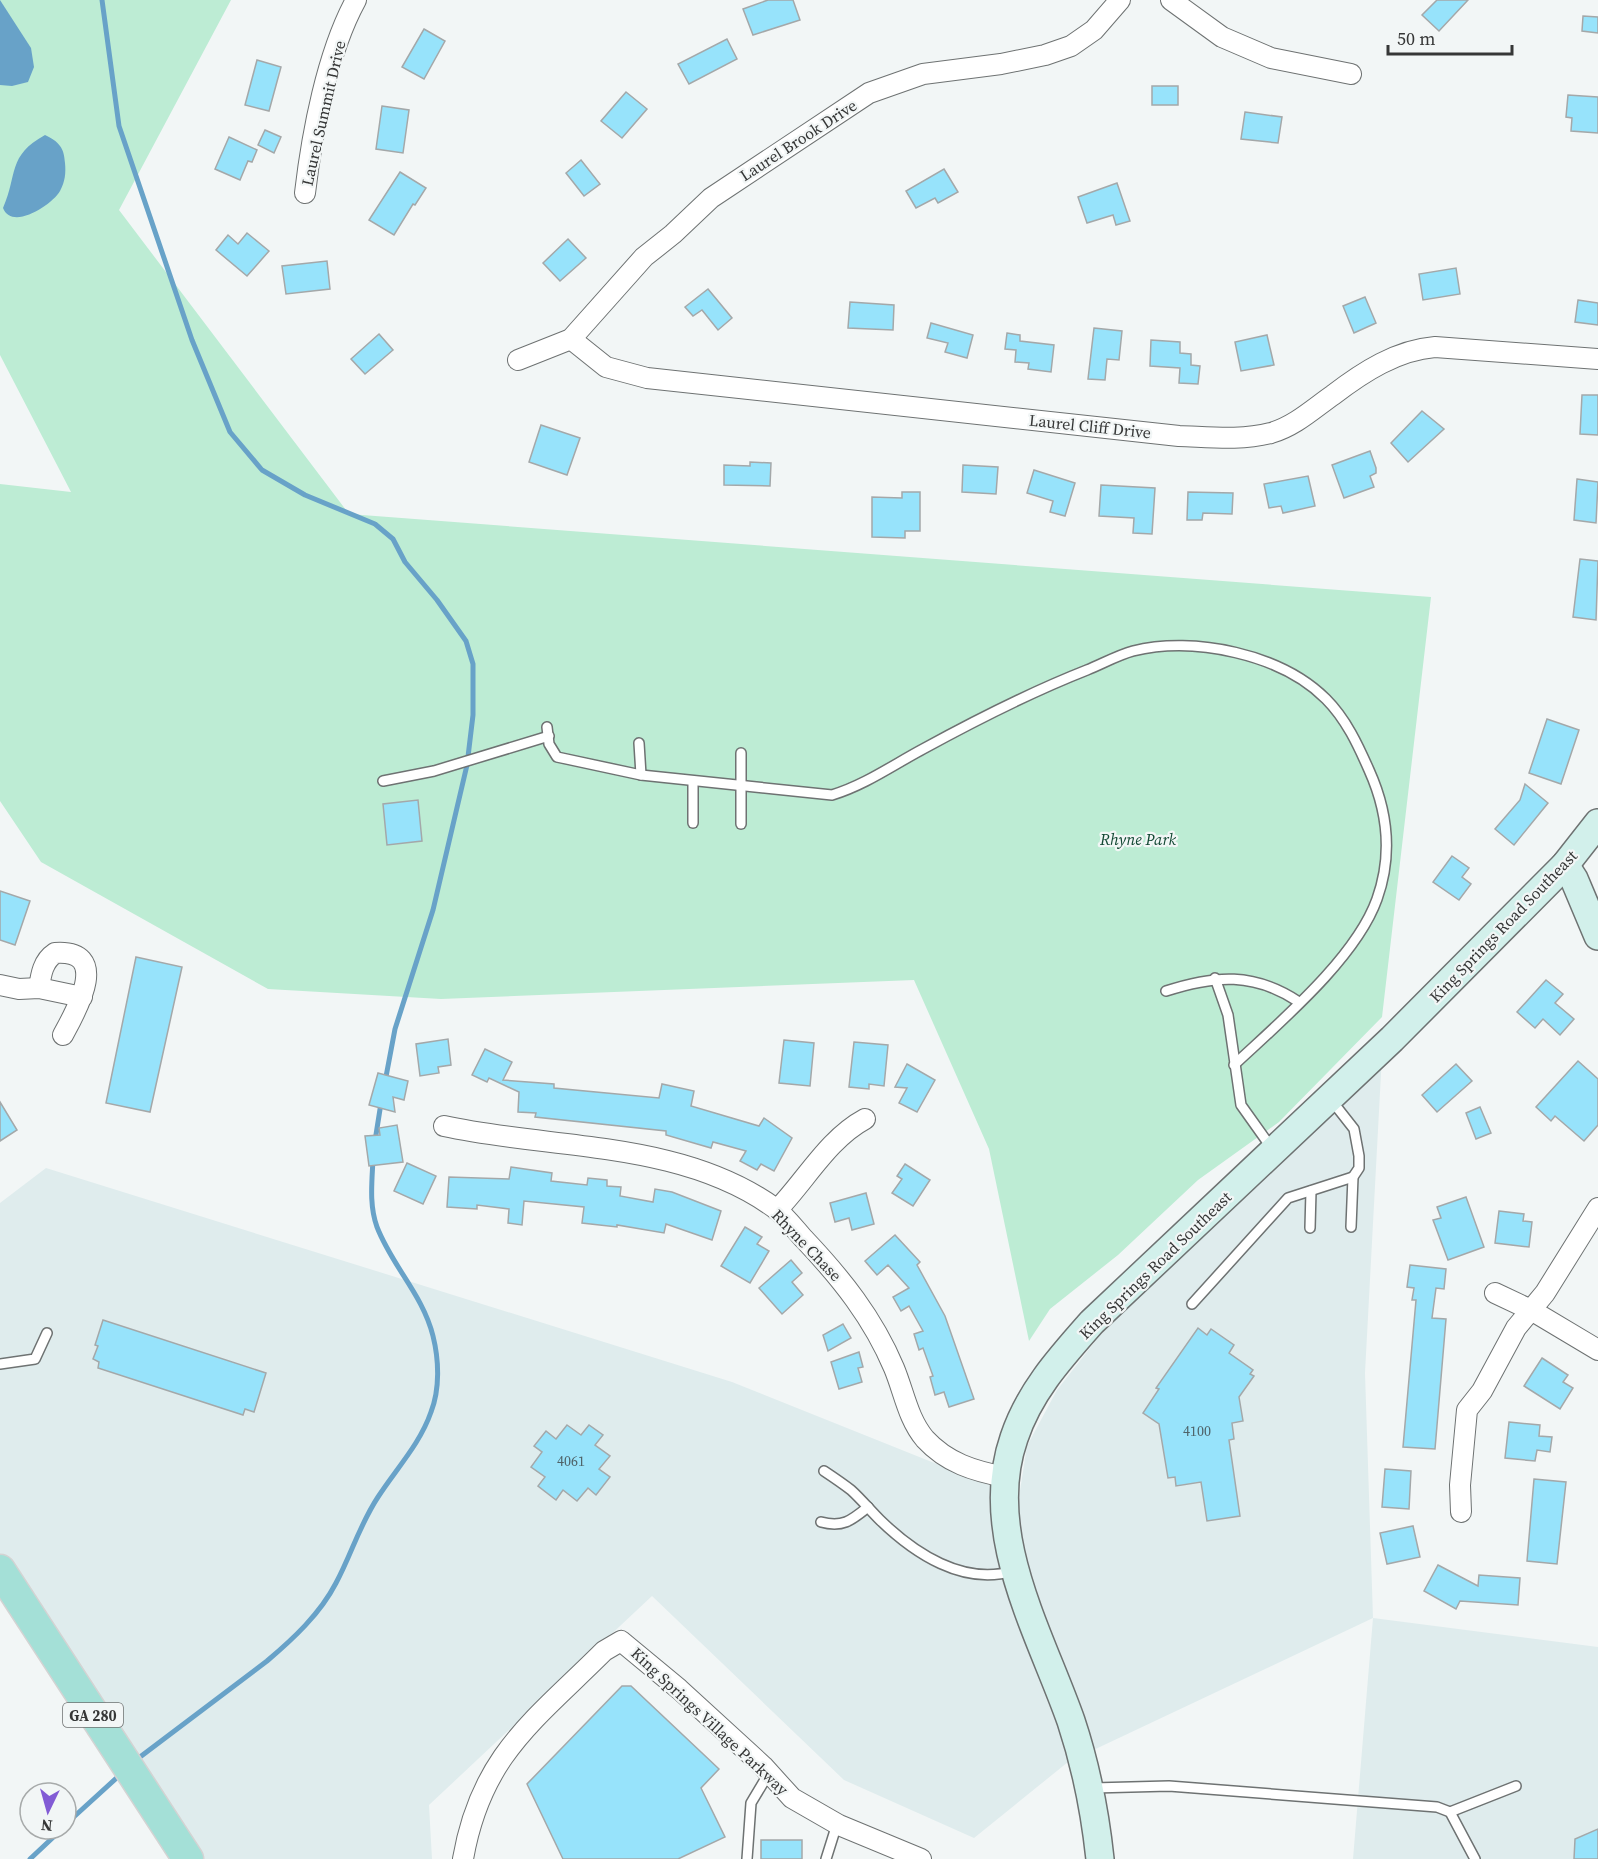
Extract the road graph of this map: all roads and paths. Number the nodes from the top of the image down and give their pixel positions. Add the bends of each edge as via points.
1 (356, 0) edge
2 (1120, 0) edge
3 (1171, 0) edge
4 (1351, 74) dead end
5 (305, 193) dead end
6 (571, 339) junction
7 (1598, 358) edge
8 (518, 360) dead end
9 (639, 744) dead end
10 (741, 753) dead end
11 (641, 775) junction
12 (383, 781) dead end
13 (693, 781) junction
14 (742, 786) junction
15 (693, 823) dead end
16 (1598, 823) edge
17 (741, 824) dead end
18 (1565, 865) junction
19 (1598, 936) edge
20 (1215, 978) junction
21 (0, 985) edge
22 (39, 988) junction
23 (1166, 991) dead end
24 (82, 998) junction
25 (1299, 1002) junction
26 (63, 1035) dead end
27 (1234, 1065) junction
28 (1330, 1100) junction
29 (865, 1119) dead end
30 (444, 1126) dead end
31 (1275, 1151) junction
32 (1353, 1178) junction
33 (1311, 1191) junction
34 (1598, 1208) edge
35 (777, 1210) junction
36 (1310, 1227) dead end
37 (1351, 1227) dead end
38 (1495, 1293) dead end
39 (1192, 1304) dead end
40 (1531, 1310) junction
41 (47, 1333) dead end
42 (1598, 1350) edge
43 (0, 1364) edge
44 (824, 1471) dead end
45 (1005, 1477) junction
46 (868, 1507) junction
47 (1461, 1512) dead end
48 (821, 1522) dead end
49 (0, 1570) edge
50 (1015, 1570) junction
51 (770, 1773) junction
52 (1516, 1786) dead end
53 (1090, 1788) junction
54 (1450, 1812) junction
55 (837, 1824) junction
56 (911, 1857) edge
57 (188, 1859) edge
58 (463, 1859) edge
59 (747, 1859) edge
60 (826, 1859) edge
61 (1100, 1859) edge
62 (1475, 1859) edge

1 - 5 street, Laurel Summit Drive via 332,57
2 - 6 street, Laurel Brook Drive via 1094,30 1071,46 1001,64 923,74 870,93 711,198 644,257
3 - 4 street via 1222,37 1271,58
6 - 7 street, Laurel Cliff Drive via 606,367 647,378 1167,435 1235,438 1271,433 1305,417 1352,381 1414,348
6 - 8 street, Laurel Brook Drive
9 - 11 lane
10 - 14 lane
11 - 12 lane via 557,757 549,744 548,731 424,773
11 - 13 lane
13 - 14 lane
13 - 15 lane
14 - 17 lane
14 - 25 lane via 832,795 856,788 924,748 1059,681 1133,651 1181,647 1230,650 1285,668 1326,699 1355,738 1381,797 1388,838 1384,878 1367,921
16 - 18 street, King Springs Road Southeast
18 - 19 street
18 - 28 street, King Springs Road Southeast
20 - 23 lane
20 - 25 lane via 1235,978 1260,985 1286,993
20 - 27 lane via 1228,1015
21 - 22 street
22 - 24 street
22 - 24 street via 43,967 50,956 63,952 85,964 88,972
24 - 26 street
25 - 27 lane
27 - 31 lane via 1241,1105
28 - 31 street, King Springs Road Southeast
28 - 32 lane via 1354,1130 1359,1168
29 - 35 street via 835,1142
30 - 35 street, Rhyne Chase via 669,1162 713,1174
31 - 45 street, King Springs Road Southeast via 1129,1285 1059,1359 1020,1421
32 - 33 lane
32 - 37 lane
33 - 36 lane
33 - 39 lane via 1288,1198 1275,1210
34 - 40 street
35 - 45 street, Rhyne Chase via 831,1267 865,1312 894,1368 919,1431 947,1459
38 - 40 street
40 - 42 street
40 - 47 street via 1467,1410
41 - 43 lane via 35,1359
44 - 46 lane
45 - 50 street, King Springs Road Southeast via 1004,1515
46 - 48 lane via 849,1523
46 - 50 lane via 925,1556 956,1570 1003,1574
49 - 57 main road, GA 280
50 - 53 street, King Springs Road Southeast via 1071,1722
51 - 55 street, King Springs Village Parkway via 792,1798
51 - 58 street, King Springs Village Parkway via 635,1650 616,1642 513,1740 485,1786
51 - 59 lane via 751,1803
52 - 54 lane
53 - 54 lane via 1181,1787 1406,1803 1437,1806
53 - 61 street, King Springs Road Southeast
54 - 62 lane
55 - 56 street, King Springs Village Parkway
55 - 60 lane

